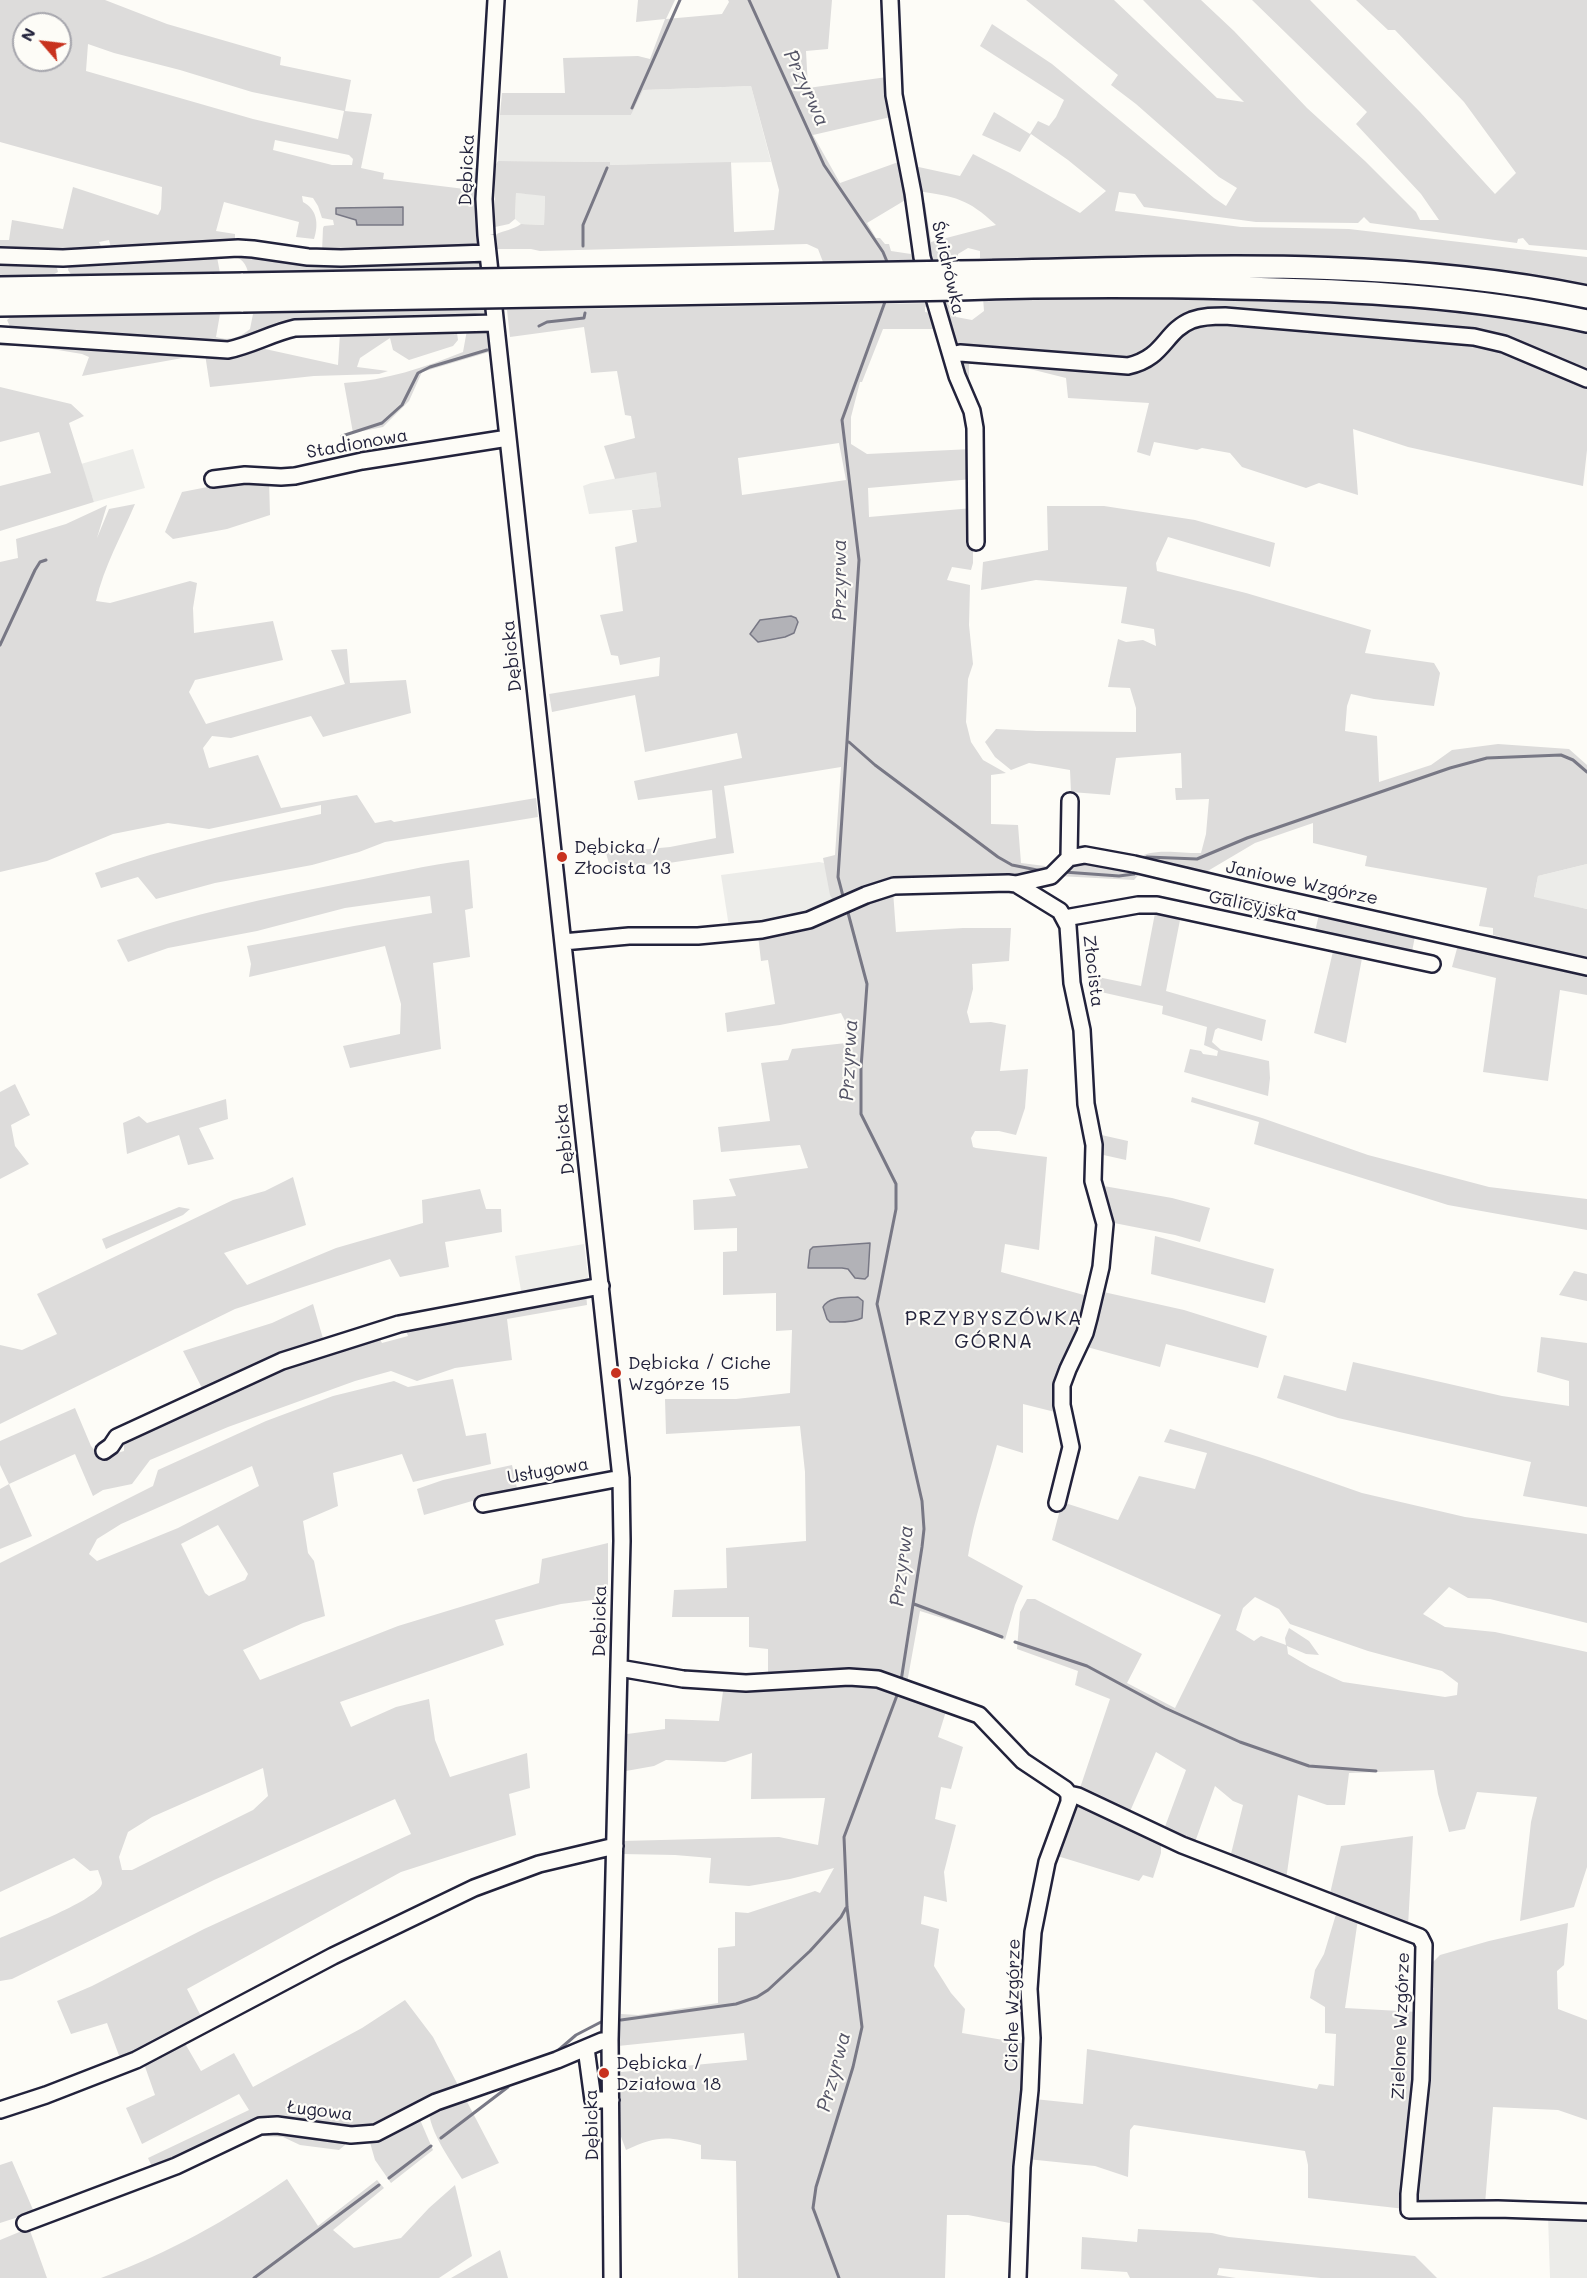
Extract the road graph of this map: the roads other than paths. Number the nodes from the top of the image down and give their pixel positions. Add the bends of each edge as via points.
1 (496, 0) edge
2 (890, 0) edge
3 (488, 254) junction
4 (0, 256) edge
5 (959, 280) junction
6 (0, 288) edge
7 (243, 292) junction
8 (1587, 297) edge
9 (0, 305) edge
10 (1587, 321) edge
11 (495, 323) junction
12 (0, 335) edge
13 (951, 355) junction
14 (1587, 379) edge
15 (508, 438) junction
16 (213, 479) dead end
17 (976, 542) dead end
18 (1070, 801) dead end
19 (1069, 858) junction
20 (1016, 884) junction
21 (1065, 918) junction
22 (563, 942) junction
23 (1432, 964) dead end
24 (1587, 967) edge
25 (601, 1286) junction
26 (104, 1451) dead end
27 (621, 1478) junction
28 (1057, 1503) dead end
29 (483, 1504) dead end
30 (619, 1668) junction
31 (1069, 1794) junction
32 (615, 1846) junction
33 (610, 2040) junction
34 (586, 2048) junction
35 (611, 2100) junction
36 (0, 2110) edge
37 (1587, 2212) edge
38 (25, 2223) dead end
39 (612, 2278) edge
40 (1018, 2278) edge

1 - 3 street, Dębicka via 484,199
2 - 13 street, Świdrówka via 894,95 922,257
3 - 4 street via 308,257 238,248 63,258
3 - 11 street, Dębicka
5 - 7 highway, bridge
5 - 8 highway via 1333,268 1482,280
5 - 10 highway via 1332,290 1452,300
6 - 7 highway
7 - 9 highway
11 - 12 street via 316,326 277,332 246,347 228,350
11 - 15 street, Dębicka
13 - 14 street via 1128,366 1151,358 1176,331 1193,320 1225,316 1474,338 1504,344
13 - 17 street, Świdrówka via 975,428
15 - 16 street, Stadionowa via 350,463 295,476
15 - 22 street, Dębicka
18 - 19 street
19 - 20 street via 1051,876
19 - 24 street, Janiowe Wzgórze via 1085,855 1134,864
20 - 21 street, Złocista via 1051,904
20 - 22 street, Złocista via 894,886 809,920 762,930
21 - 23 street, Galicyjska via 1157,905
21 - 28 street, Złocista via 1082,1030 1086,1104 1094,1145 1093,1181 1105,1231 1101,1267 1085,1333 1062,1385 1071,1447
22 - 25 street, Dębicka
25 - 26 street via 422,1318 282,1361 117,1437
25 - 27 street, Dębicka
27 - 29 street, Usługowa
27 - 30 street, Dębicka
30 - 31 street via 715,1681 866,1677 979,1715 1023,1761
30 - 32 street, Dębicka
31 - 37 street, Zielone Wzgórze via 1182,1845 1420,1937 1424,1945 1421,2080 1409,2210
31 - 40 street, Ciche Wzgórze via 1047,1862 1033,1932 1029,1989 1031,2081 1022,2167
32 - 33 street, Dębicka
32 - 36 street via 538,1864 474,1888 314,1965 136,2060
33 - 34 street, Ługowa
33 - 35 street, Dębicka
34 - 35 street via 593,2100
34 - 38 street, Ługowa via 436,2102 376,2133 340,2134 260,2126 176,2166
35 - 39 street, Dębicka

